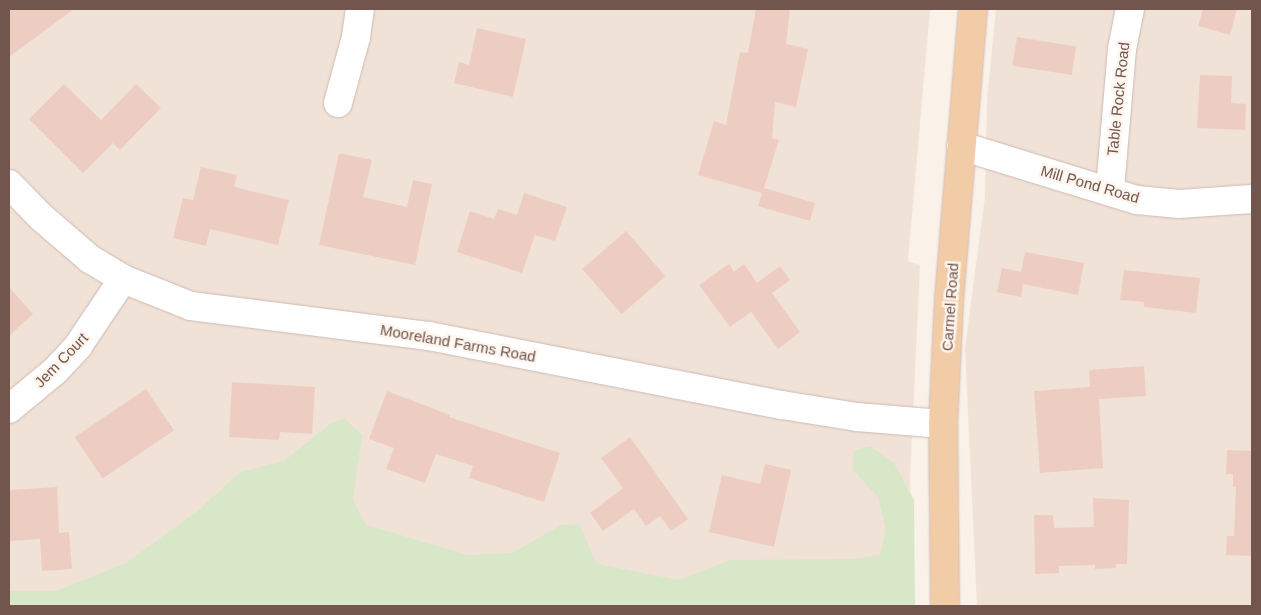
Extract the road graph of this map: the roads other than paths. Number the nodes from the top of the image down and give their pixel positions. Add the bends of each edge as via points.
1 (360, 9) edge
2 (973, 9) edge
3 (1130, 9) edge
4 (338, 103) dead end
5 (961, 146) junction
6 (9, 184) edge
7 (1110, 189) junction
8 (1252, 199) edge
9 (122, 279) junction
10 (9, 409) edge
11 (943, 424) junction
12 (945, 606) edge

1 - 4 street
2 - 5 main road, Carmel Road
3 - 7 street, Table Rock Road via 1122,49
5 - 7 street, Mill Pond Road
5 - 11 main road, Carmel Road
6 - 9 street, Mooreland Farms Road via 79,251
7 - 8 street, Mill Pond Road via 1137,200 1179,204
9 - 10 street, Jem Court via 78,346 55,371
9 - 11 street, Mooreland Farms Road via 168,298 223,312 429,336 792,406 857,417
11 - 12 main road, Carmel Road

